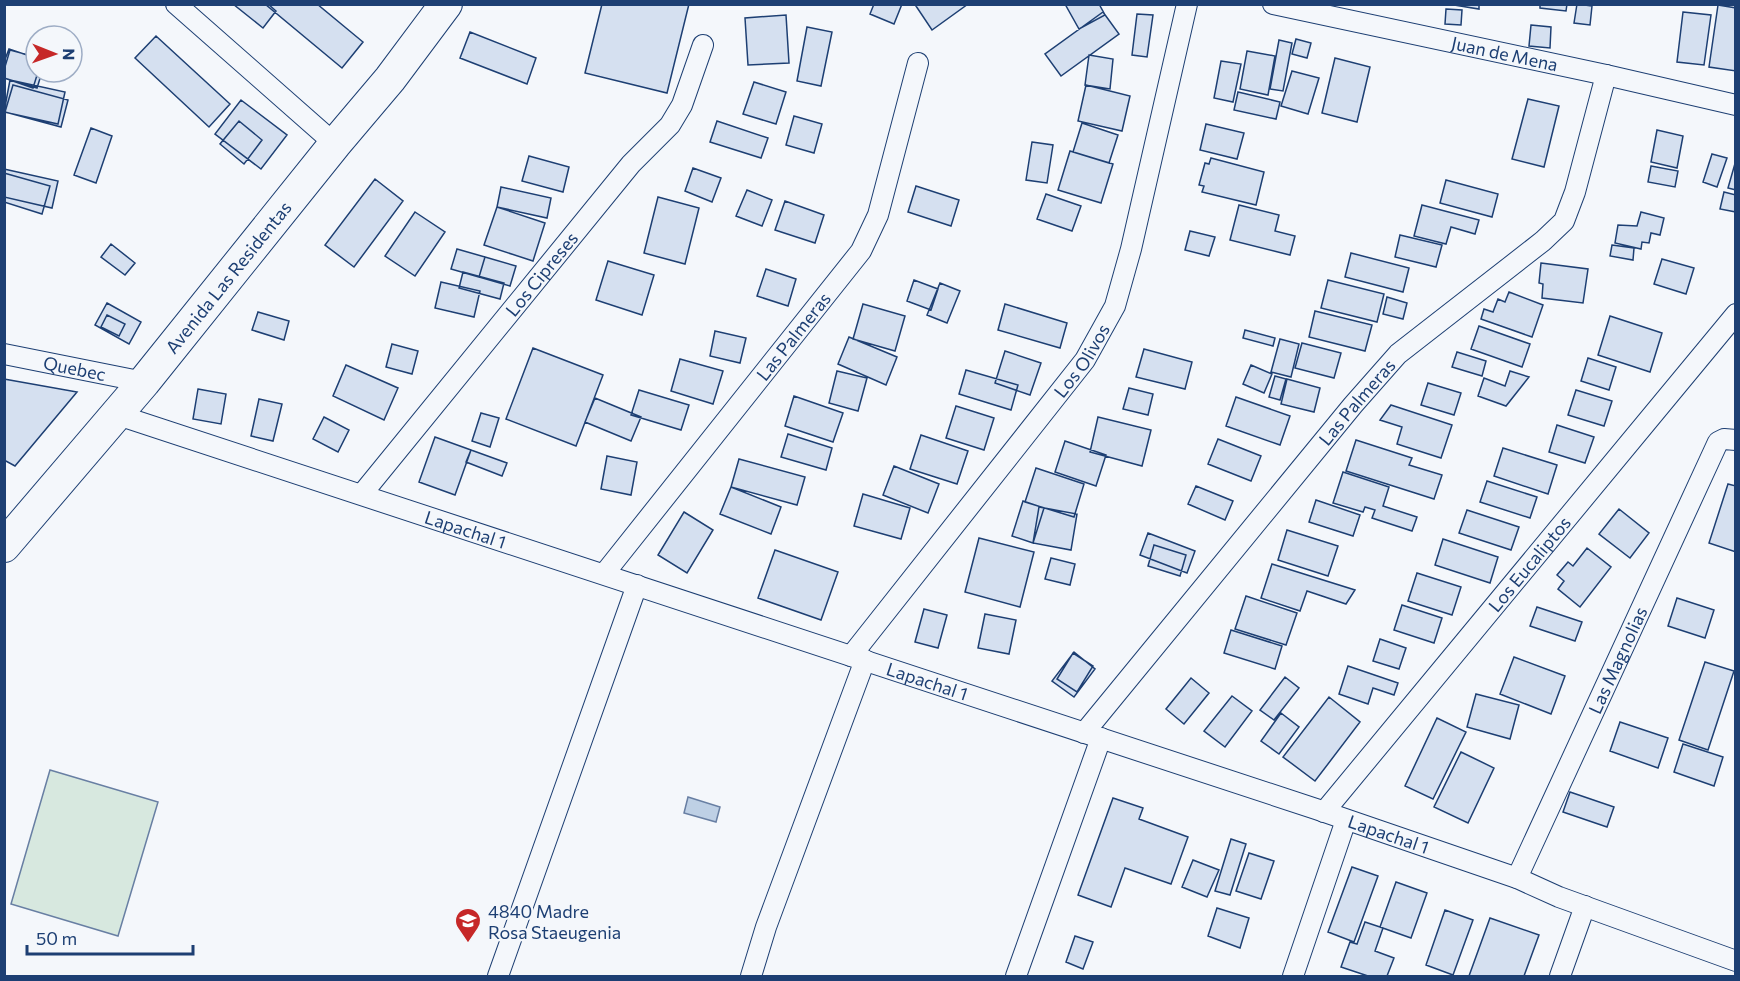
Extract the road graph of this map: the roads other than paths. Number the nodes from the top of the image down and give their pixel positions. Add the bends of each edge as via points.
1 (176, 4) edge
2 (446, 4) edge
3 (1187, 4) edge
4 (1273, 4) edge
5 (703, 45) dead end
6 (918, 63) dead end
7 (1606, 75) junction
8 (1736, 105) edge
9 (336, 144) junction
10 (1736, 314) edge
11 (4, 354) edge
12 (144, 382) junction
13 (116, 414) junction
14 (1727, 441) edge
15 (362, 494) junction
16 (4, 546) edge
17 (604, 574) junction
18 (637, 585) junction
19 (858, 658) junction
20 (1092, 735) junction
21 (1324, 812) junction
22 (1346, 820) junction
23 (1517, 878) junction
24 (1585, 906) junction
25 (1736, 961) edge
26 (498, 976) edge
27 (751, 976) edge
28 (1016, 976) edge
29 (1293, 976) edge
30 (1560, 976) edge

1 - 9 street
2 - 9 main road, Avenida Las Residentas
3 - 19 street, Los Olivos via 1115,306 1085,360
4 - 7 street, Juan de Mena
5 - 15 street, Los Cipreses via 686,98 670,125 631,164
6 - 17 street, Las Palmeras via 878,215 861,251
7 - 8 street, Juan de Mena
7 - 20 street, Las Palmeras via 1564,221 1398,354
9 - 12 main road, Avenida Las Residentas
10 - 21 street, Los Eucaliptos
11 - 12 street, Quebec
12 - 13 main road, Avenida Las Residentas
13 - 15 street, Lapachal 1
13 - 16 main road, Avenida Las Residentas
14 - 23 street, Las Magnolias
15 - 17 street, Lapachal 1
17 - 18 street, Lapachal 1
18 - 19 street, Lapachal 1
18 - 26 street
19 - 20 street, Lapachal 1
19 - 27 street, Los Olivos
20 - 21 street, Lapachal 1
20 - 28 street, Las Palmeras
21 - 22 street, Lapachal 1
22 - 23 street, Lapachal 1
22 - 29 street
23 - 24 street, Lapachal 1
24 - 25 street, Lapachal 1
24 - 30 street

